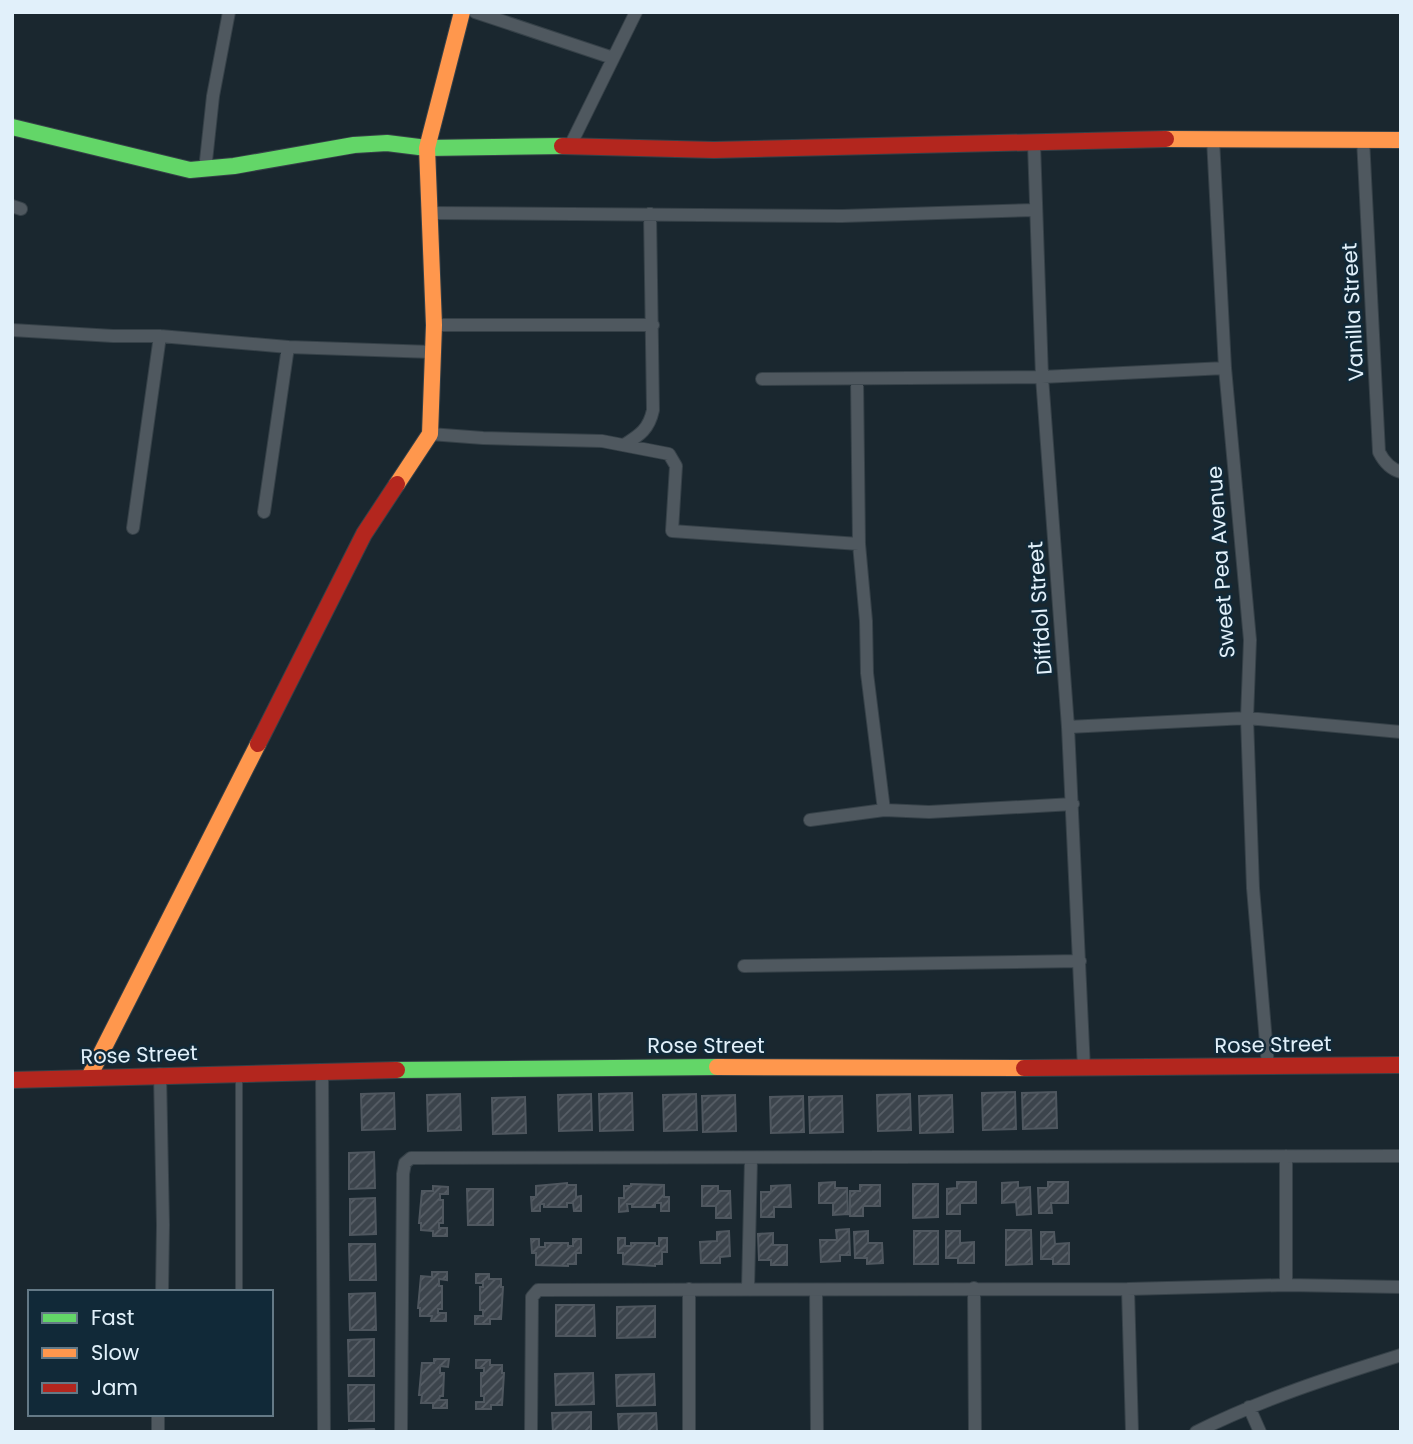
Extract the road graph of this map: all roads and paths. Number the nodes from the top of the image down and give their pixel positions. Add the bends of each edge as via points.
1 (229, 12) edge
2 (462, 12) edge
3 (475, 12) edge
4 (636, 12) edge
5 (613, 58) junction
6 (12, 127) edge
7 (1213, 139) junction
8 (1363, 139) junction
9 (1401, 140) edge
10 (1034, 144) junction
11 (570, 146) junction
12 (427, 148) junction
13 (205, 170) junction
14 (1036, 210) junction
15 (432, 214) junction
16 (650, 214) junction
17 (434, 325) junction
18 (653, 325) junction
19 (12, 330) edge
20 (160, 336) junction
21 (288, 347) junction
22 (432, 352) junction
23 (1225, 368) junction
24 (1042, 377) junction
25 (762, 379) dead end
26 (857, 379) junction
27 (430, 434) junction
28 (624, 445) junction
29 (1401, 472) edge
30 (264, 512) dead end
31 (133, 528) dead end
32 (859, 544) junction
33 (1247, 718) junction
34 (1068, 727) junction
35 (1401, 733) edge
36 (1073, 804) junction
37 (884, 810) junction
38 (810, 820) dead end
39 (1080, 961) junction
40 (744, 966) dead end
41 (1401, 1065) edge
42 (1268, 1066) junction
43 (1084, 1069) junction
44 (322, 1072) junction
45 (239, 1073) junction
46 (160, 1074) junction
47 (89, 1077) junction
48 (12, 1080) edge
49 (1286, 1156) junction
50 (1401, 1156) edge
51 (751, 1159) junction
52 (1286, 1285) junction
53 (1401, 1287) edge
54 (974, 1288) junction
55 (689, 1289) junction
56 (748, 1289) junction
57 (1128, 1289) junction
58 (162, 1290) edge
59 (239, 1290) edge
60 (817, 1290) junction
61 (1401, 1355) edge
62 (1249, 1407) junction
63 (324, 1432) edge
64 (401, 1432) edge
65 (531, 1432) edge
66 (689, 1432) edge
67 (817, 1432) edge
68 (975, 1432) edge
69 (1132, 1432) edge
70 (1196, 1432) edge
71 (1261, 1432) edge

1 - 13 street
2 - 12 street
3 - 5 street
4 - 5 street
5 - 11 street
6 - 13 street
7 - 8 street
7 - 10 street
7 - 23 street, Sweet Pea Avenue
8 - 9 street
8 - 29 street, Vanilla Street via 1379,452
10 - 11 street via 714,150
10 - 14 street, Diffdol Street
11 - 12 street
12 - 13 street via 354,145
12 - 15 street
14 - 16 street via 842,216
14 - 24 street, Diffdol Street
15 - 16 street
15 - 17 street
16 - 18 street
17 - 18 street
17 - 22 street
18 - 28 street via 650,423
19 - 20 street
20 - 21 street
20 - 31 street
21 - 22 street
21 - 30 street
22 - 27 street
23 - 24 street
23 - 33 street, Sweet Pea Avenue via 1250,640
24 - 26 street
24 - 34 street, Diffdol Street
25 - 26 street
26 - 32 street
27 - 28 street
27 - 47 street via 364,534
28 - 32 street via 669,454 676,466 672,531
32 - 37 street via 867,673
33 - 34 street
33 - 35 street
33 - 42 street, Sweet Pea Avenue via 1253,888
34 - 36 street, Diffdol Street
36 - 37 street
36 - 39 street, Diffdol Street
37 - 38 street
39 - 40 street
39 - 43 street, Diffdol Street
41 - 42 street, Rose Street
42 - 43 street, Rose Street
43 - 44 street, Rose Street via 839,1066
44 - 45 street, Rose Street
44 - 63 street
45 - 46 street, Rose Street
45 - 59 lane
46 - 47 street, Rose Street
46 - 58 street
47 - 48 street, Rose Street
49 - 50 street
49 - 51 street
49 - 52 street
51 - 56 street
51 - 64 street via 407,1160 403,1174
52 - 53 street
52 - 57 street
54 - 57 street
54 - 60 street
54 - 68 street
55 - 56 street
55 - 65 street via 534,1292
55 - 66 street
56 - 60 street
57 - 69 street
60 - 67 street
61 - 62 street
62 - 70 street
62 - 71 street

